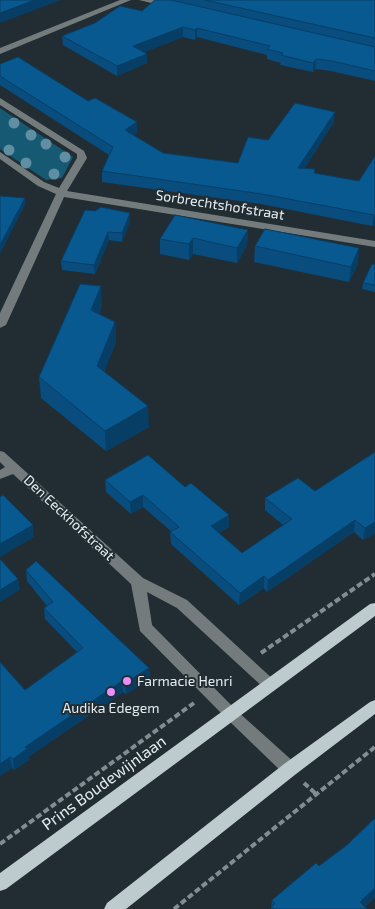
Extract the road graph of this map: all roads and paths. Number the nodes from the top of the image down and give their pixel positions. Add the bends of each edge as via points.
1 (127, 0) edge
2 (143, 0) edge
3 (182, 9) edge
4 (0, 51) edge
5 (0, 101) edge
6 (0, 156) edge
7 (61, 193) junction
8 (375, 244) edge
9 (0, 325) edge
10 (0, 454) edge
11 (14, 468) junction
12 (0, 475) edge
13 (375, 574) edge
14 (138, 582) junction
15 (375, 608) edge
16 (247, 664) junction
17 (270, 685) junction
18 (214, 696) junction
19 (375, 706) edge
20 (231, 714) junction
21 (375, 747) edge
22 (290, 769) junction
23 (0, 844) edge
24 (0, 883) edge
25 (113, 909) edge
26 (174, 909) edge

1 - 4 street
2 - 3 street
5 - 7 street via 81,153 82,158
6 - 7 street, Sorbrechtshofstraat via 41,184
7 - 8 street, Sorbrechtshofstraat
7 - 9 street
10 - 11 street, Den Eeckhofstraat
11 - 12 street
11 - 14 street, Den Eeckhofstraat
13 - 16 path
14 - 16 street, Den Eeckhofstraat via 182,604
14 - 18 street via 145,627
15 - 17 main road, Prins Boudewijnlaan
16 - 17 street, Den Eeckhofstraat
17 - 20 main road, Prins Boudewijnlaan
18 - 20 street
18 - 23 path
19 - 22 main road
20 - 22 street
20 - 24 main road, Prins Boudewijnlaan
21 - 26 path
22 - 25 main road

